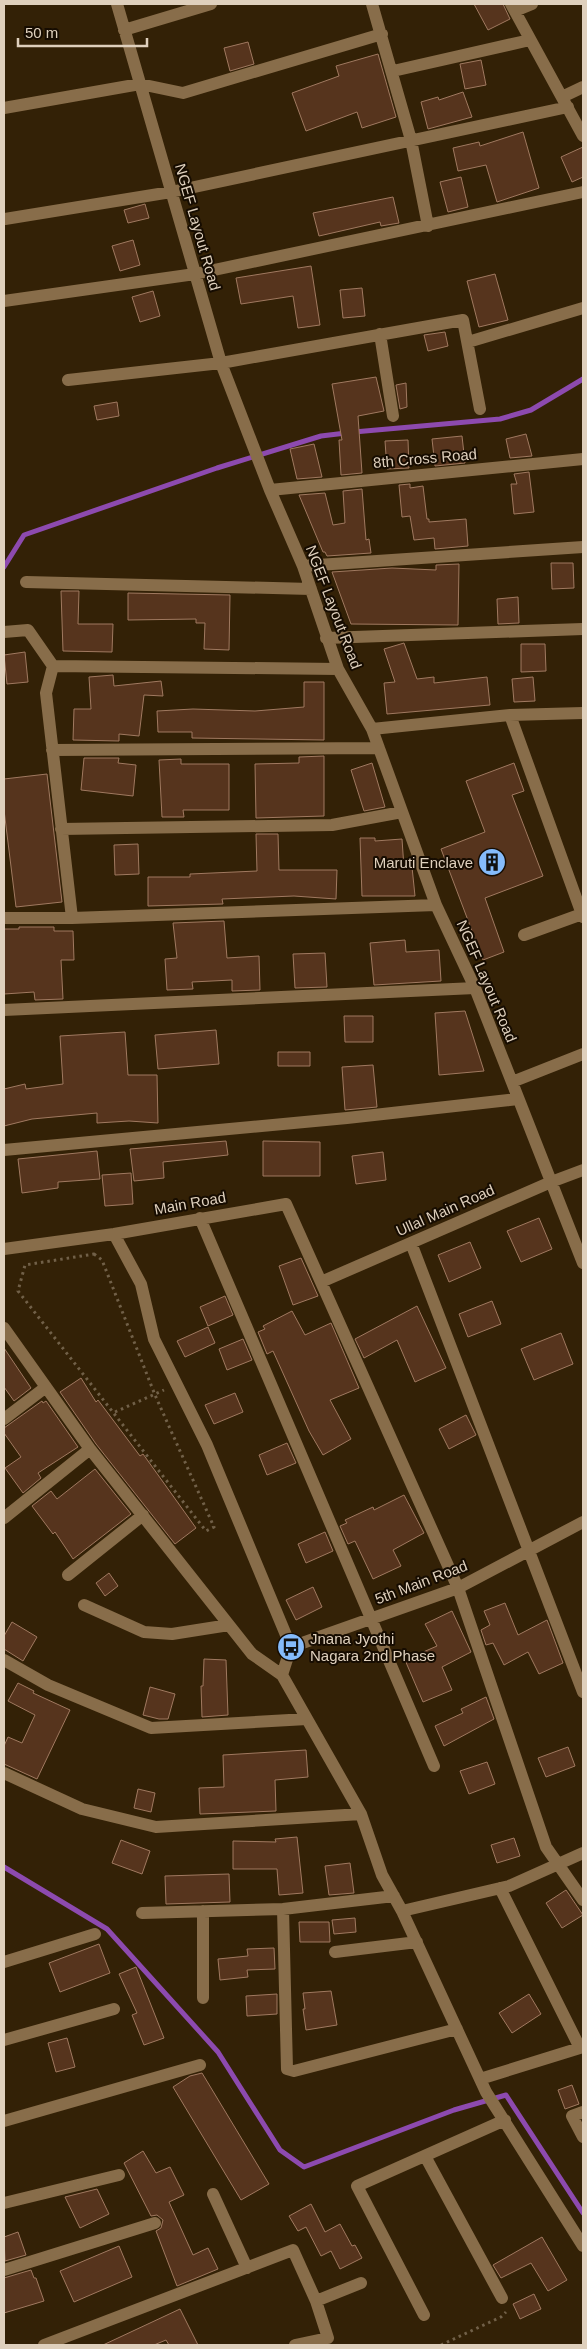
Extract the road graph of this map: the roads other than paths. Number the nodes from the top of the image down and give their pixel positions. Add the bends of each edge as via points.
1 (117, 4) edge
2 (211, 4) edge
3 (372, 4) edge
4 (532, 4) edge
5 (513, 7) edge
6 (124, 30) junction
7 (382, 34) junction
8 (530, 40) junction
9 (393, 70) junction
10 (140, 84) junction
11 (583, 87) edge
12 (565, 102) junction
13 (4, 108) edge
14 (583, 136) edge
15 (411, 140) junction
16 (171, 192) junction
17 (583, 192) edge
18 (5, 219) dead end
19 (428, 226) junction
20 (195, 274) junction
21 (4, 301) edge
22 (583, 308) edge
23 (380, 334) junction
24 (468, 342) junction
25 (221, 362) junction
26 (68, 380) dead end
27 (480, 409) dead end
28 (393, 416) dead end
29 (583, 459) edge
30 (270, 490) junction
31 (583, 547) edge
32 (303, 566) junction
33 (26, 582) dead end
34 (310, 589) junction
35 (583, 629) edge
36 (4, 632) edge
37 (326, 638) junction
38 (53, 666) junction
39 (338, 669) junction
40 (583, 713) edge
41 (510, 715) junction
42 (372, 729) junction
43 (379, 748) junction
44 (52, 750) junction
45 (402, 812) junction
46 (61, 829) junction
47 (436, 905) junction
48 (583, 915) edge
49 (4, 918) edge
50 (72, 918) junction
51 (524, 936) dead end
52 (475, 988) junction
53 (4, 1010) edge
54 (583, 1054) edge
55 (512, 1082) junction
56 (518, 1099) junction
57 (4, 1150) edge
58 (583, 1170) edge
59 (551, 1182) junction
60 (200, 1218) junction
61 (114, 1234) junction
62 (411, 1243) junction
63 (10, 1248) edge
64 (583, 1263) edge
65 (321, 1282) junction
66 (4, 1328) edge
67 (46, 1387) junction
68 (4, 1419) edge
69 (90, 1449) junction
70 (143, 1515) junction
71 (4, 1518) edge
72 (583, 1522) edge
73 (527, 1551) junction
74 (68, 1574) dead end
75 (458, 1588) junction
76 (84, 1605) dead end
77 (369, 1619) junction
78 (229, 1625) junction
79 (290, 1648) junction
80 (4, 1660) edge
81 (282, 1675) junction
82 (583, 1692) edge
83 (307, 1720) junction
84 (434, 1766) dead end
85 (4, 1773) edge
86 (361, 1814) junction
87 (583, 1854) edge
88 (558, 1865) junction
89 (500, 1888) junction
90 (394, 1896) junction
91 (583, 1900) edge
92 (284, 1909) junction
93 (203, 1911) junction
94 (402, 1911) junction
95 (142, 1913) dead end
96 (95, 1934) dead end
97 (417, 1942) junction
98 (335, 1952) dead end
99 (4, 1962) edge
100 (203, 1998) dead end
101 (114, 2009) dead end
102 (457, 2029) junction
103 (4, 2040) edge
104 (582, 2047) edge
105 (200, 2065) dead end
106 (480, 2079) junction
107 (583, 2112) edge
108 (505, 2120) junction
109 (4, 2121) edge
110 (583, 2137) edge
111 (425, 2156) junction
112 (119, 2175) dead end
113 (212, 2194) dead end
114 (4, 2203) edge
115 (155, 2223) dead end
116 (583, 2246) edge
117 (247, 2268) junction
118 (4, 2270) edge
119 (361, 2283) dead end
120 (502, 2298) road end
121 (316, 2301) junction
122 (424, 2315) dead end
123 (44, 2345) edge
124 (294, 2345) edge

1 - 6 street, NGEF Layout Road
2 - 6 street
3 - 7 street
4 - 5 street
5 - 8 street
6 - 10 street, NGEF Layout Road
7 - 9 street
7 - 10 street via 183,93
8 - 9 street
8 - 12 street
9 - 15 street
10 - 13 street
10 - 16 street, NGEF Layout Road
11 - 12 street
12 - 14 street
12 - 15 street
15 - 16 street
15 - 19 street
16 - 18 street
16 - 20 street, NGEF Layout Road
17 - 19 street
19 - 20 street
20 - 21 street
20 - 25 street, NGEF Layout Road
22 - 24 street
23 - 24 street via 463,320
23 - 25 street
23 - 28 street
24 - 27 street
25 - 26 street
25 - 30 street, NGEF Layout Road
29 - 30 street, 8th Cross Road
30 - 32 street, NGEF Layout Road
31 - 32 street
32 - 34 street, NGEF Layout Road
33 - 34 street
34 - 37 street, NGEF Layout Road
35 - 37 street
36 - 38 street via 28,630
37 - 39 street, NGEF Layout Road
38 - 39 street
38 - 44 street via 46,693
39 - 42 street, NGEF Layout Road
40 - 41 street
41 - 42 street
41 - 48 street
42 - 43 street, NGEF Layout Road
43 - 44 street
43 - 45 street, NGEF Layout Road
44 - 46 street
45 - 46 street via 332,825
45 - 47 street, NGEF Layout Road
46 - 50 street
47 - 50 street
47 - 52 street, NGEF Layout Road
48 - 51 street
49 - 50 street
52 - 53 street
52 - 55 street, NGEF Layout Road
54 - 55 street
55 - 56 street, NGEF Layout Road
56 - 57 street
56 - 59 street, NGEF Layout Road
58 - 59 street, Ullal Main Road
59 - 62 street, Ullal Main Road
59 - 64 street, NGEF Layout Road
60 - 61 street, Main Road
60 - 65 street, Main Road via 286,1204
60 - 77 street
61 - 63 street, Main Road
61 - 79 street via 141,1284 154,1339 207,1445
62 - 65 street, Ullal Main Road
62 - 73 street
65 - 75 street
66 - 67 street
67 - 68 street
67 - 69 street
69 - 70 street
69 - 71 street
70 - 74 street
70 - 78 street
72 - 73 street, 5th Main Road
73 - 75 street, 5th Main Road
73 - 82 street
75 - 77 street, 5th Main Road
75 - 88 street via 546,1847
76 - 78 street via 144,1632 172,1634
77 - 79 street, 5th Main Road
77 - 84 street
78 - 81 street via 252,1654
79 - 81 street
80 - 83 street via 48,1685 151,1728
81 - 83 street
83 - 86 street
85 - 86 street via 82,1809 156,1827
86 - 90 street via 382,1875
87 - 88 street
88 - 89 street
88 - 91 street
89 - 94 street
89 - 104 street
90 - 92 street
90 - 94 street
92 - 93 street
92 - 102 street via 287,2069 294,2071
93 - 95 street
93 - 100 street
94 - 97 street
96 - 99 street
97 - 98 street
97 - 102 street
101 - 103 street
102 - 106 street
104 - 106 street
105 - 109 street
106 - 108 street
107 - 110 street via 572,2116
108 - 111 street
108 - 116 street
111 - 120 street
111 - 122 street via 357,2186
112 - 114 street
113 - 117 street
115 - 118 street
117 - 121 street via 293,2250
117 - 123 street
119 - 121 street
121 - 124 street via 328,2338

